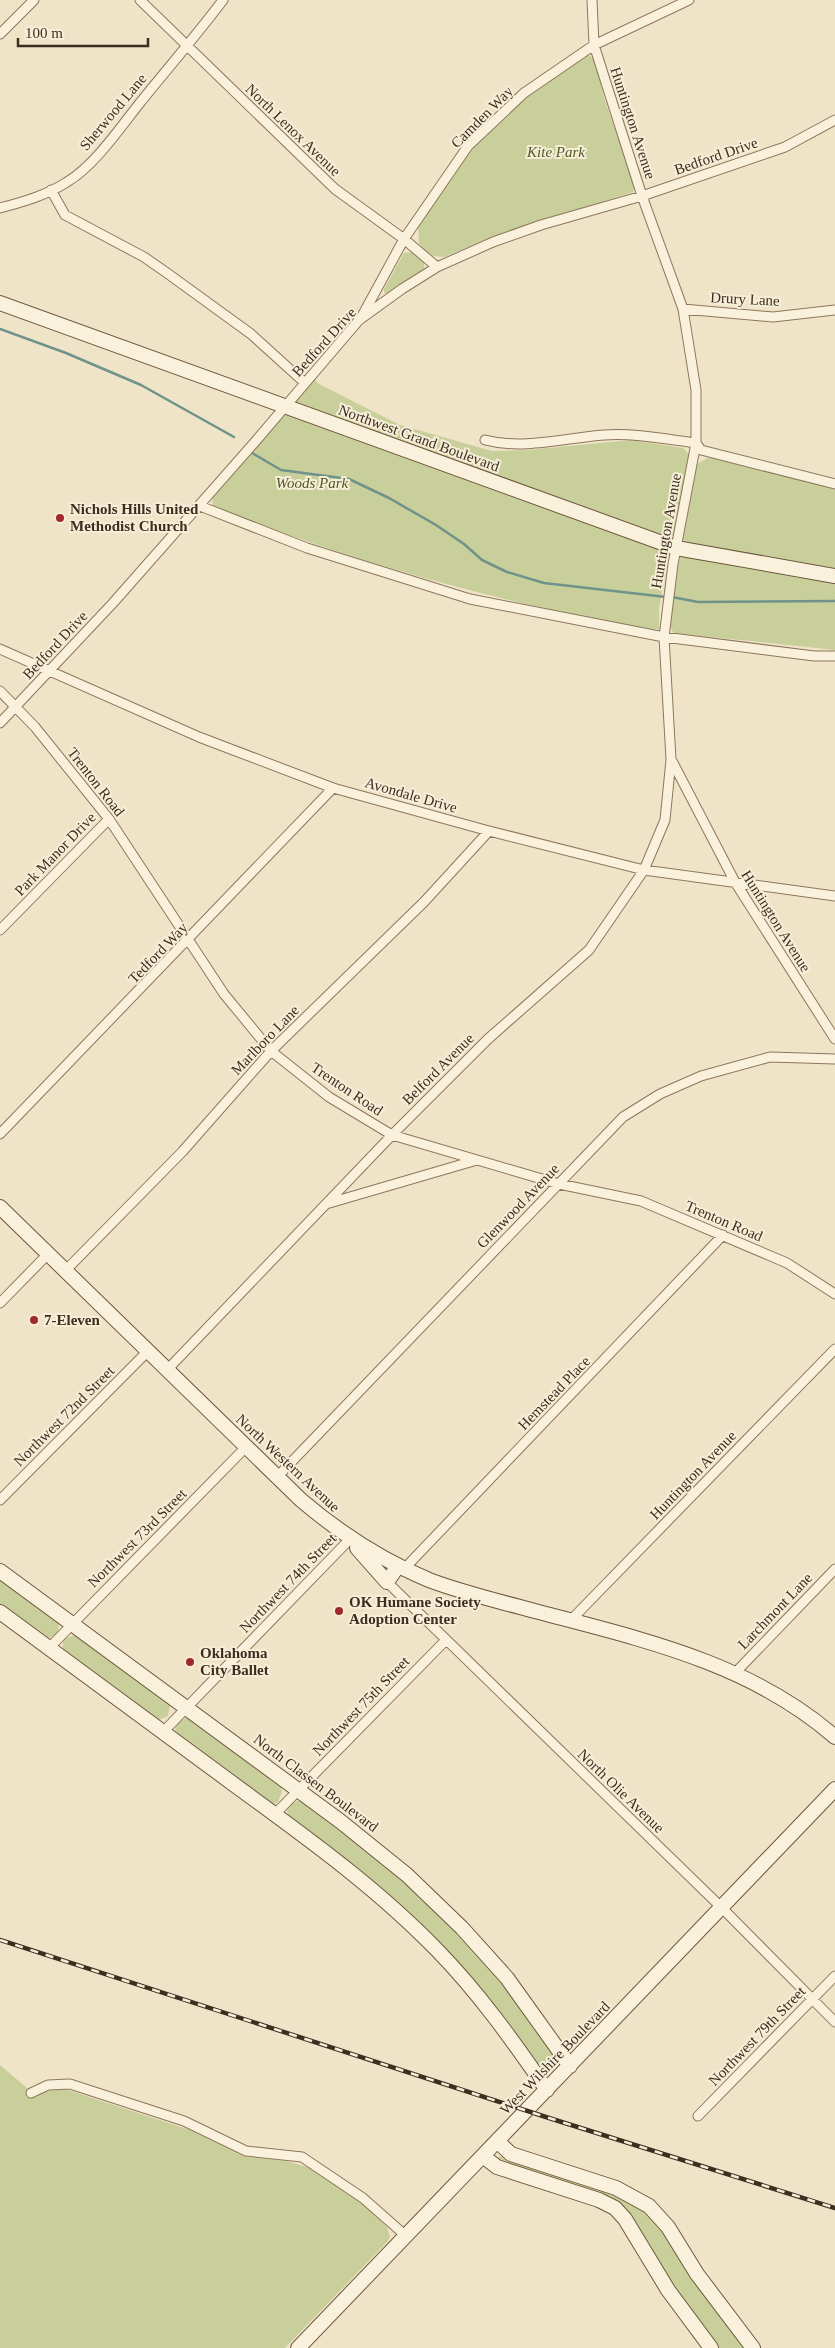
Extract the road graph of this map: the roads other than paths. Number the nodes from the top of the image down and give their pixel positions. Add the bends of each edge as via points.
1 (34, 0) edge
2 (140, 0) edge
3 (223, 0) edge
4 (592, 0) edge
5 (689, 0) edge
6 (0, 34) edge
7 (594, 45) junction
8 (188, 47) junction
9 (835, 120) edge
10 (52, 190) junction
11 (642, 196) junction
12 (0, 208) edge
13 (404, 240) junction
14 (436, 267) junction
15 (0, 303) edge
16 (683, 309) junction
17 (835, 310) edge
18 (359, 320) junction
19 (305, 383) junction
20 (284, 407) junction
21 (485, 440) dead end
22 (696, 443) junction
23 (835, 484) edge
24 (200, 506) junction
25 (676, 548) junction
26 (835, 576) edge
27 (664, 637) junction
28 (0, 649) edge
29 (835, 656) edge
30 (50, 671) junction
31 (0, 691) edge
32 (16, 706) junction
33 (0, 723) edge
34 (671, 759) junction
35 (333, 788) junction
36 (109, 819) junction
37 (489, 832) junction
38 (644, 870) junction
39 (735, 882) junction
40 (835, 896) edge
41 (0, 930) edge
42 (188, 941) junction
43 (835, 1039) edge
44 (272, 1051) junction
45 (835, 1059) edge
46 (0, 1134) edge
47 (392, 1135) junction
48 (477, 1160) junction
49 (559, 1184) junction
50 (326, 1204) junction
51 (0, 1207) edge
52 (724, 1236) junction
53 (48, 1254) junction
54 (65, 1271) junction
55 (835, 1294) edge
56 (0, 1303) edge
57 (835, 1349) edge
58 (148, 1351) junction
59 (167, 1370) junction
60 (246, 1447) junction
61 (277, 1477) junction
62 (0, 1500) edge
63 (350, 1539) junction
64 (401, 1567) junction
65 (835, 1569) edge
66 (0, 1571) edge
67 (387, 1582) junction
68 (0, 1612) edge
69 (570, 1621) junction
70 (72, 1624) junction
71 (446, 1640) junction
72 (49, 1648) junction
73 (735, 1673) junction
74 (186, 1708) junction
75 (163, 1732) junction
76 (835, 1737) edge
77 (298, 1790) junction
78 (835, 1790) edge
79 (275, 1814) junction
80 (722, 1908) junction
81 (835, 1976) edge
82 (812, 1999) junction
83 (835, 2022) edge
84 (570, 2066) junction
85 (547, 2090) junction
86 (31, 2093) dead end
87 (698, 2116) dead end
88 (497, 2141) junction
89 (483, 2156) junction
90 (406, 2236) junction
91 (298, 2348) edge
92 (711, 2348) edge
93 (753, 2348) edge

1 - 6 street
2 - 8 street, North Lenox Avenue
3 - 8 street, Sherwood Lane
4 - 7 street, Huntington Avenue
5 - 7 street, Camden Way
7 - 11 street, Huntington Avenue
7 - 13 street, Camden Way via 524,93 468,146
8 - 10 street, Sherwood Lane via 99,153 68,182
8 - 13 street, North Lenox Avenue via 334,189
9 - 11 street, Bedford Drive via 786,147
10 - 12 street, Sherwood Lane
10 - 19 street via 65,215 167,273 251,334
11 - 14 street, Bedford Drive via 541,225
11 - 16 street, Huntington Avenue
13 - 14 street, North Lenox Avenue
13 - 18 street, Camden Way
14 - 18 street, Bedford Drive
15 - 20 street, Northwest Grand Boulevard
16 - 17 street, Drury Lane via 773,317
16 - 22 street, Huntington Avenue via 696,390
18 - 19 street, Bedford Drive
19 - 20 street, Bedford Drive
20 - 24 street, Bedford Drive
20 - 25 street, Northwest Grand Boulevard
21 - 22 street, Northwest Grand Boulevard via 504,445 632,434
22 - 23 street, Northwest Grand Boulevard via 701,450
22 - 25 street, Huntington Avenue
24 - 27 street via 307,548 470,599
24 - 30 street, Bedford Drive
25 - 26 street, Northwest Grand Boulevard
25 - 27 street, Huntington Avenue
27 - 29 street
27 - 34 street, Huntington Avenue
28 - 30 street, Avondale Drive
30 - 32 street, Bedford Drive
30 - 35 street, Avondale Drive via 199,737
31 - 32 street, Trenton Road
32 - 33 street, Bedford Drive
32 - 36 street, Trenton Road
34 - 38 street, Belford Avenue via 665,820
34 - 39 street, Huntington Avenue
35 - 37 street, Avondale Drive
35 - 42 street, Tedford Way
36 - 41 street, Park Manor Drive
36 - 42 street, Trenton Road
37 - 38 street, Avondale Drive
37 - 44 street, Marlboro Lane via 424,902
38 - 39 street, Avondale Drive
38 - 47 street, Belford Avenue via 588,950 488,1039
39 - 40 street, Avondale Drive
39 - 43 street, Huntington Avenue
42 - 44 street, Trenton Road via 224,994
42 - 46 street, Tedford Way
44 - 47 street, Trenton Road via 329,1097
44 - 54 street, Marlboro Lane via 182,1152
45 - 49 street, Glenwood Avenue via 770,1057 701,1076 660,1094 623,1117
47 - 48 street, Trenton Road
47 - 50 street, Belford Avenue
48 - 49 street, Trenton Road
48 - 50 street
49 - 52 street, Trenton Road via 641,1201
49 - 61 street, Glenwood Avenue
50 - 59 street, Belford Avenue
51 - 53 street, North Western Avenue
52 - 55 street, Trenton Road via 787,1263
52 - 64 street, Hemstead Place
53 - 54 street, North Western Avenue
53 - 56 street
54 - 58 street, North Western Avenue
57 - 69 street, Huntington Avenue
58 - 59 street, North Western Avenue
58 - 62 street, Northwest 72nd Street
59 - 60 street, North Western Avenue
60 - 61 street, North Western Avenue
60 - 70 street, Northwest 73rd Street
61 - 63 street, North Western Avenue
63 - 64 street, North Western Avenue
63 - 67 street
63 - 74 street, Northwest 74th Street
64 - 67 street
64 - 69 street, North Western Avenue via 455,1589
65 - 73 street, Larchmont Lane
66 - 70 street, North Classen Boulevard
67 - 71 street, North Olie Avenue
68 - 72 street
69 - 73 street, North Western Avenue via 672,1648
70 - 72 street, Northwest 73rd Street
70 - 74 street, North Classen Boulevard
71 - 77 street, Northwest 75th Street
71 - 80 street, North Olie Avenue
72 - 75 street
73 - 76 street, North Western Avenue via 784,1700
74 - 75 street, Northwest 74th Street
74 - 77 street, North Classen Boulevard
75 - 79 street
77 - 79 street, Northwest 75th Street
77 - 84 street, North Classen Boulevard via 370,1844 456,1921 507,1978
78 - 80 street, West Wilshire Boulevard
79 - 85 street via 368,1885 432,1944 490,2010
80 - 82 street, North Olie Avenue
80 - 84 street, West Wilshire Boulevard
81 - 82 street, Northwest 79th Street
82 - 83 street, North Olie Avenue
82 - 87 street, Northwest 79th Street
84 - 85 street, West Wilshire Boulevard
85 - 88 street, West Wilshire Boulevard
86 - 90 street via 48,2085 70,2084 184,2121 246,2151 302,2157 363,2198
88 - 89 street, West Wilshire Boulevard
88 - 93 street via 511,2154 616,2188 649,2206 668,2227 697,2274
89 - 90 street, West Wilshire Boulevard
89 - 92 street via 497,2167 615,2208 668,2290
90 - 91 street, West Wilshire Boulevard

